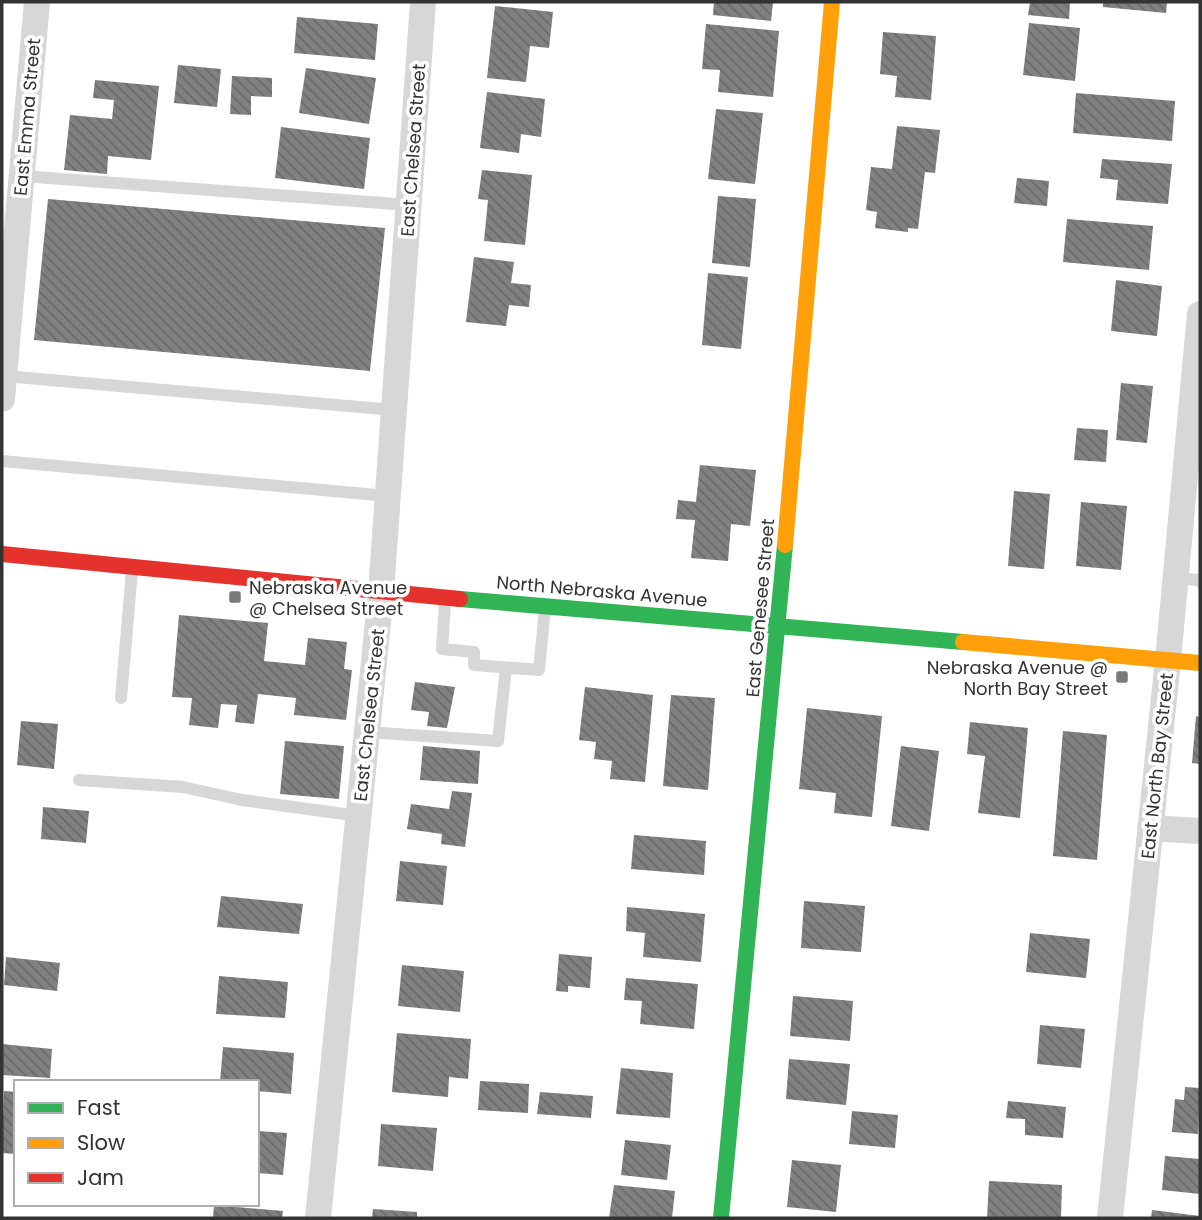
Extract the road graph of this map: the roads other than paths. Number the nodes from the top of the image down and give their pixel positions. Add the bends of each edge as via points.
1 (37, 2) edge
2 (423, 2) edge
3 (832, 2) edge
4 (22, 176) junction
5 (409, 205) junction
6 (7, 284) edge
7 (1200, 314) edge
8 (3, 388) edge
9 (394, 410) junction
10 (2, 461) edge
11 (388, 496) junction
12 (2, 554) edge
13 (132, 567) junction
14 (1188, 580) edge
15 (381, 592) junction
16 (445, 597) junction
17 (546, 605) junction
18 (778, 625) junction
19 (1168, 660) junction
20 (1200, 663) edge
21 (506, 668) junction
22 (121, 698) dead end
23 (367, 732) junction
24 (79, 780) dead end
25 (359, 816) junction
26 (1150, 828) junction
27 (1200, 831) edge
28 (318, 1218) edge
29 (721, 1218) edge
30 (1110, 1218) edge

1 - 4 street, East Emma Street
2 - 5 street, East Chelsea Street
3 - 18 main road, East Genesee Street
4 - 5 lane
4 - 6 street, East Emma Street
5 - 9 street, East Chelsea Street
6 - 8 street, East Emma Street
7 - 14 street, East North Bay Street
8 - 9 lane
9 - 11 street, East Chelsea Street
10 - 11 lane
11 - 15 street, East Chelsea Street
12 - 13 main road, North Nebraska Avenue
13 - 15 main road, North Nebraska Avenue
13 - 22 lane
14 - 19 street, East North Bay Street
15 - 16 main road, North Nebraska Avenue
15 - 23 street, East Chelsea Street
16 - 17 main road, North Nebraska Avenue
16 - 21 lane via 442,649 474,652 474,665
17 - 18 main road, North Nebraska Avenue
17 - 21 lane via 539,670
18 - 19 main road, North Nebraska Avenue
18 - 29 main road, East Genesee Street
19 - 20 main road, North Nebraska Avenue
19 - 26 street, East North Bay Street
21 - 23 lane via 498,741
23 - 25 street, East Chelsea Street
24 - 25 lane via 183,787
25 - 28 street, East Chelsea Street
26 - 27 street
26 - 30 street, East North Bay Street

